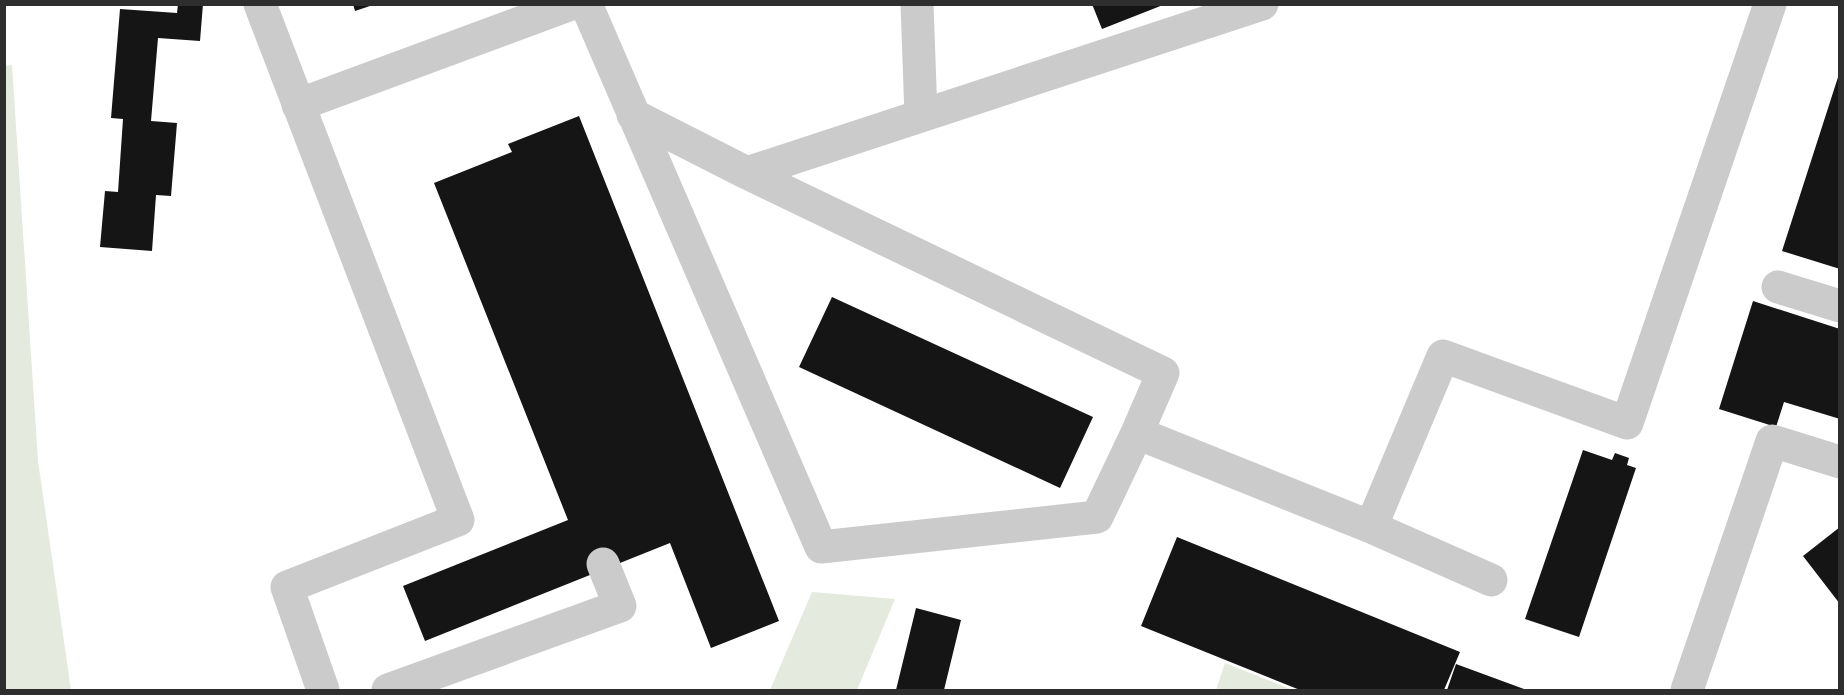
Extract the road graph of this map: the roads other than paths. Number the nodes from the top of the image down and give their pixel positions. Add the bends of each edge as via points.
1 (260, 4) edge
2 (571, 4) edge
3 (586, 4) edge
4 (917, 4) edge
5 (1262, 4) edge
6 (1770, 4) edge
7 (298, 105) junction
8 (633, 115) junction
9 (921, 116) junction
10 (747, 173) junction
11 (1778, 287) dead end
12 (1839, 306) edge
13 (1137, 433) junction
14 (1839, 462) edge
15 (1371, 527) junction
16 (603, 564) dead end
17 (1491, 580) dead end
18 (323, 690) edge
19 (388, 690) edge
20 (1687, 690) edge

1 - 7 lane
2 - 7 lane
3 - 8 lane
4 - 9 lane
5 - 9 lane
6 - 15 lane via 1627,423 1443,356
7 - 18 lane via 458,520 287,587
8 - 10 lane
8 - 13 lane via 821,546 1096,517
9 - 10 lane
10 - 13 lane via 1163,373
11 - 12 lane
13 - 15 lane
14 - 20 lane via 1772,441
15 - 17 lane
16 - 19 lane via 620,606

